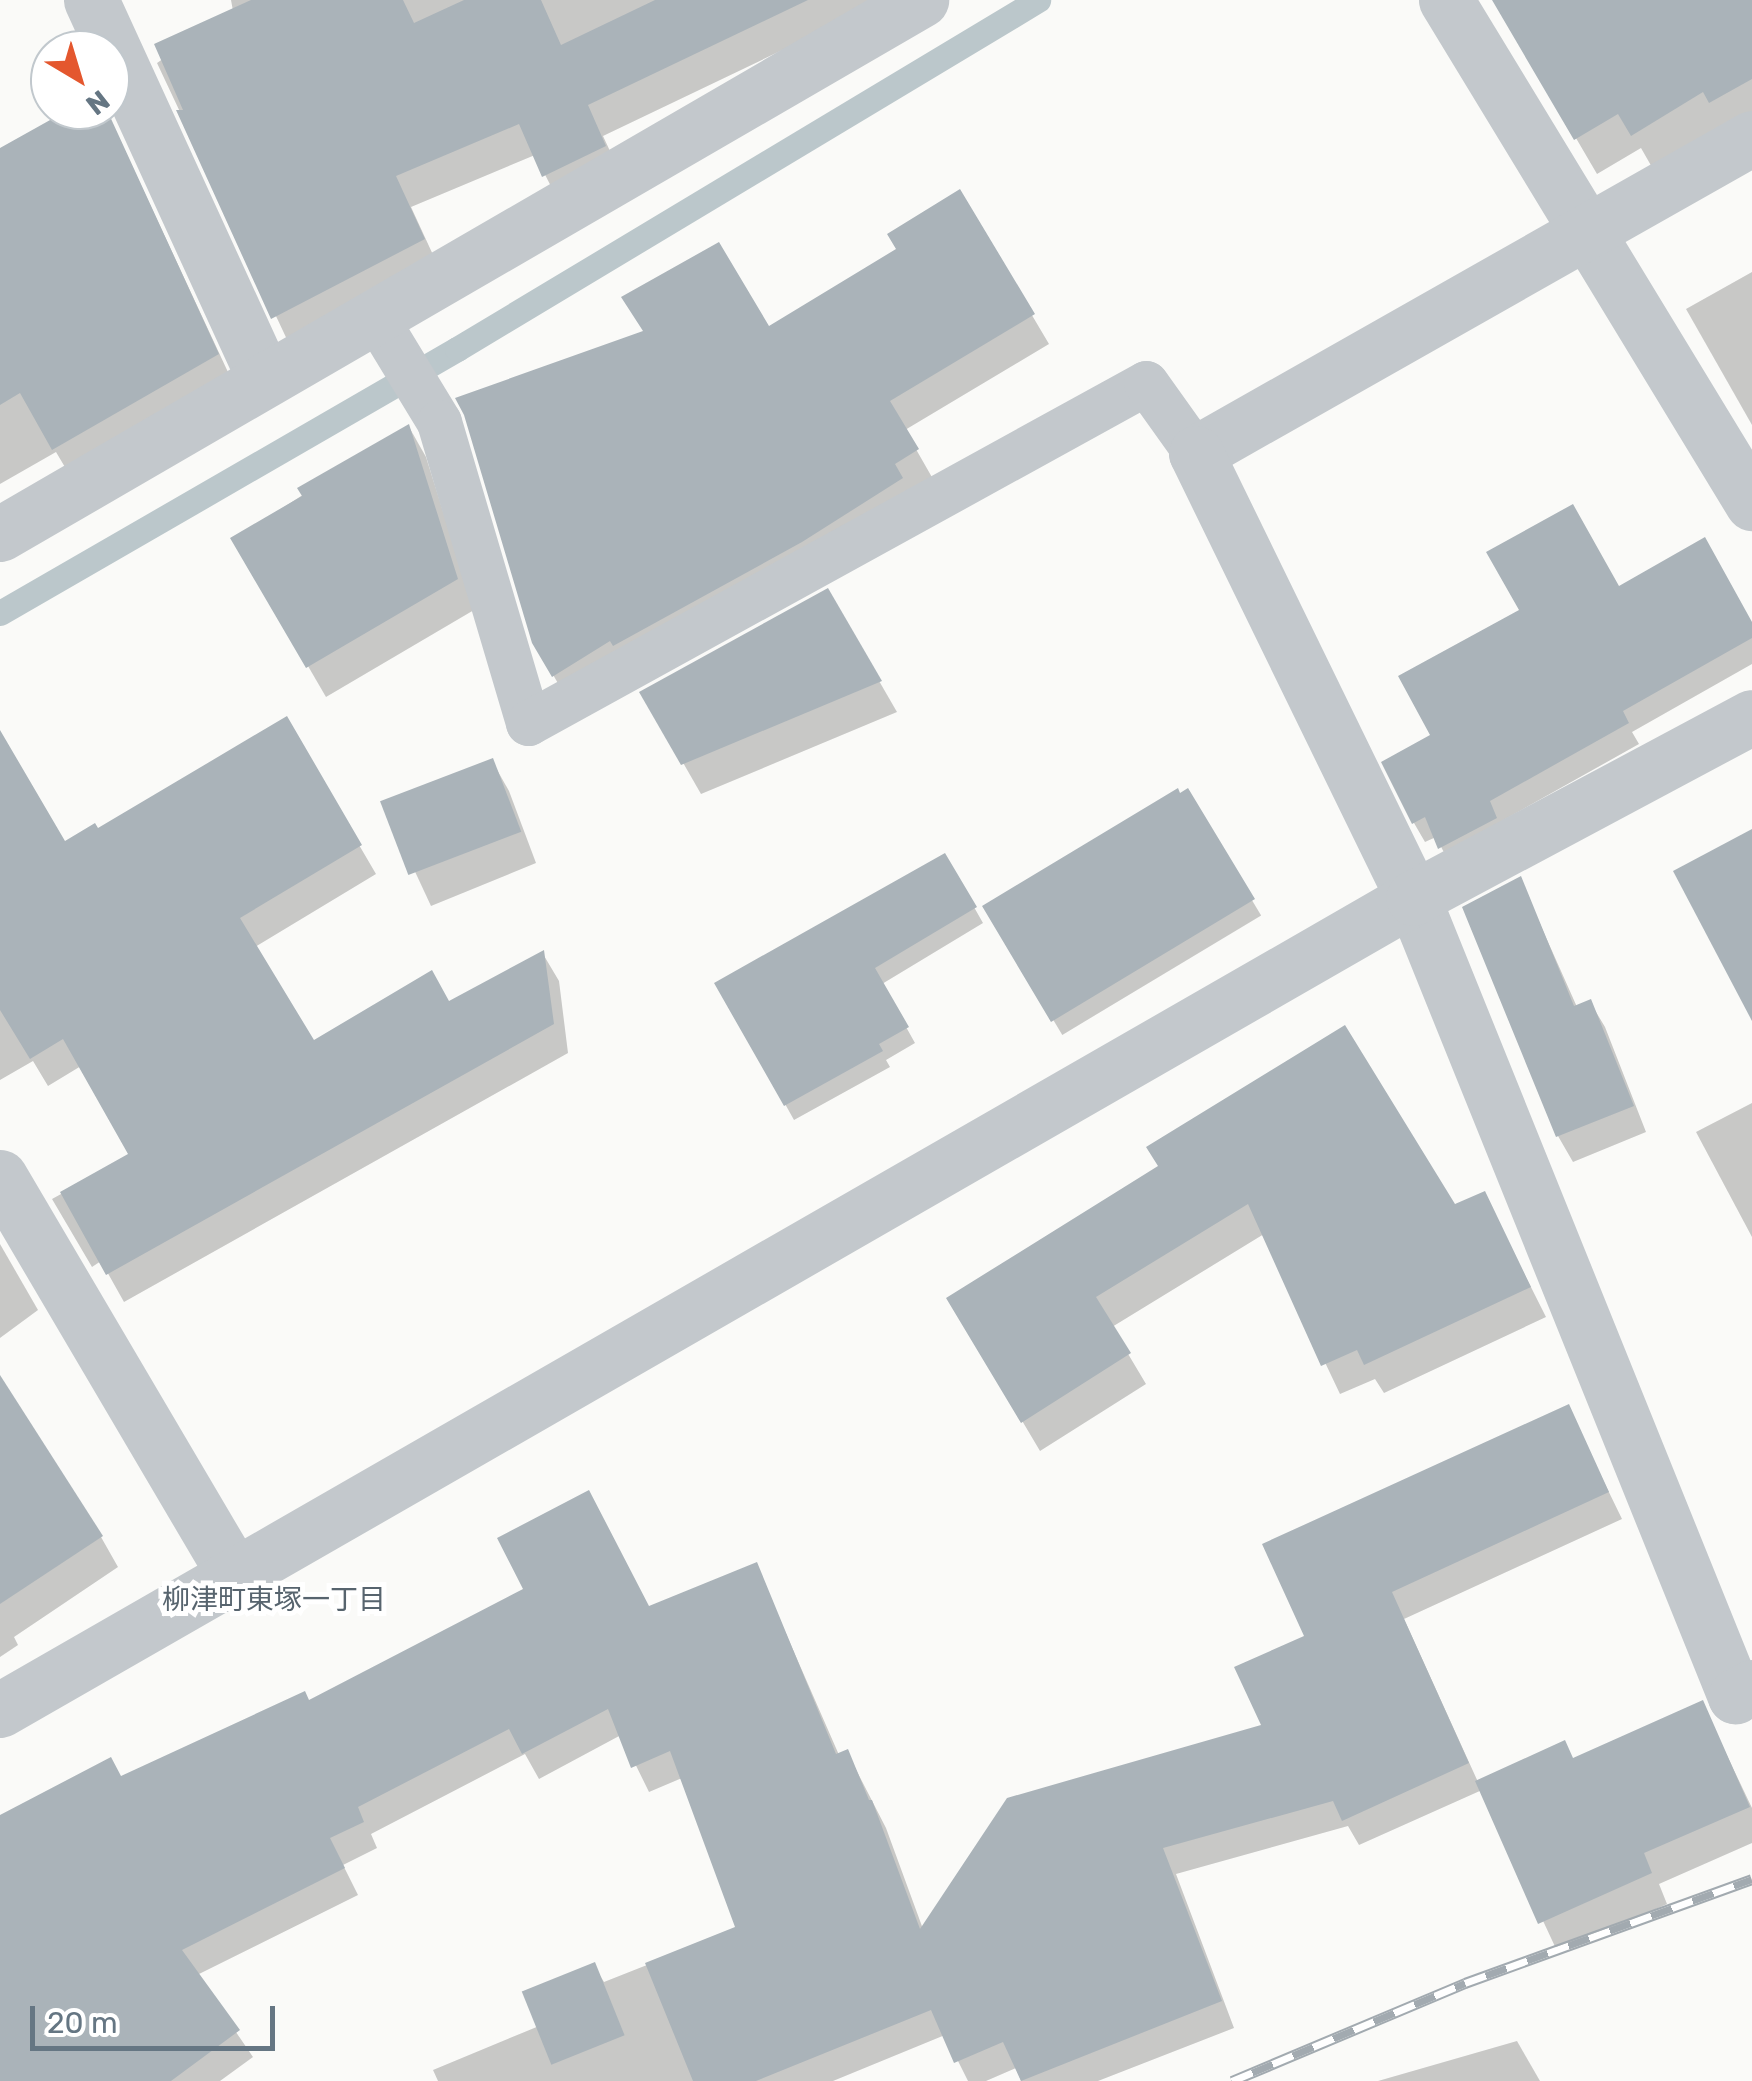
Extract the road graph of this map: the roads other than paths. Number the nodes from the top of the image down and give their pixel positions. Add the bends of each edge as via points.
1 (91, 0) edge
2 (921, 0) edge
3 (1446, 0) edge
4 (1752, 138) edge
5 (1585, 234) junction
6 (374, 315) junction
7 (264, 378) junction
8 (1196, 453) junction
9 (1752, 503) edge
10 (0, 534) edge
11 (1752, 717) edge
12 (1413, 898) junction
13 (0, 1177) edge
14 (234, 1575) junction
15 (1752, 1687) edge
16 (0, 1710) edge

1 - 7 street
2 - 6 street
3 - 5 street
4 - 5 street
5 - 8 street
5 - 9 street
6 - 7 street
6 - 8 lane via 439,422 528,724 1146,382
7 - 10 street
8 - 12 street
11 - 12 street
12 - 14 street
12 - 15 street via 1735,1696
13 - 14 street
14 - 16 street

